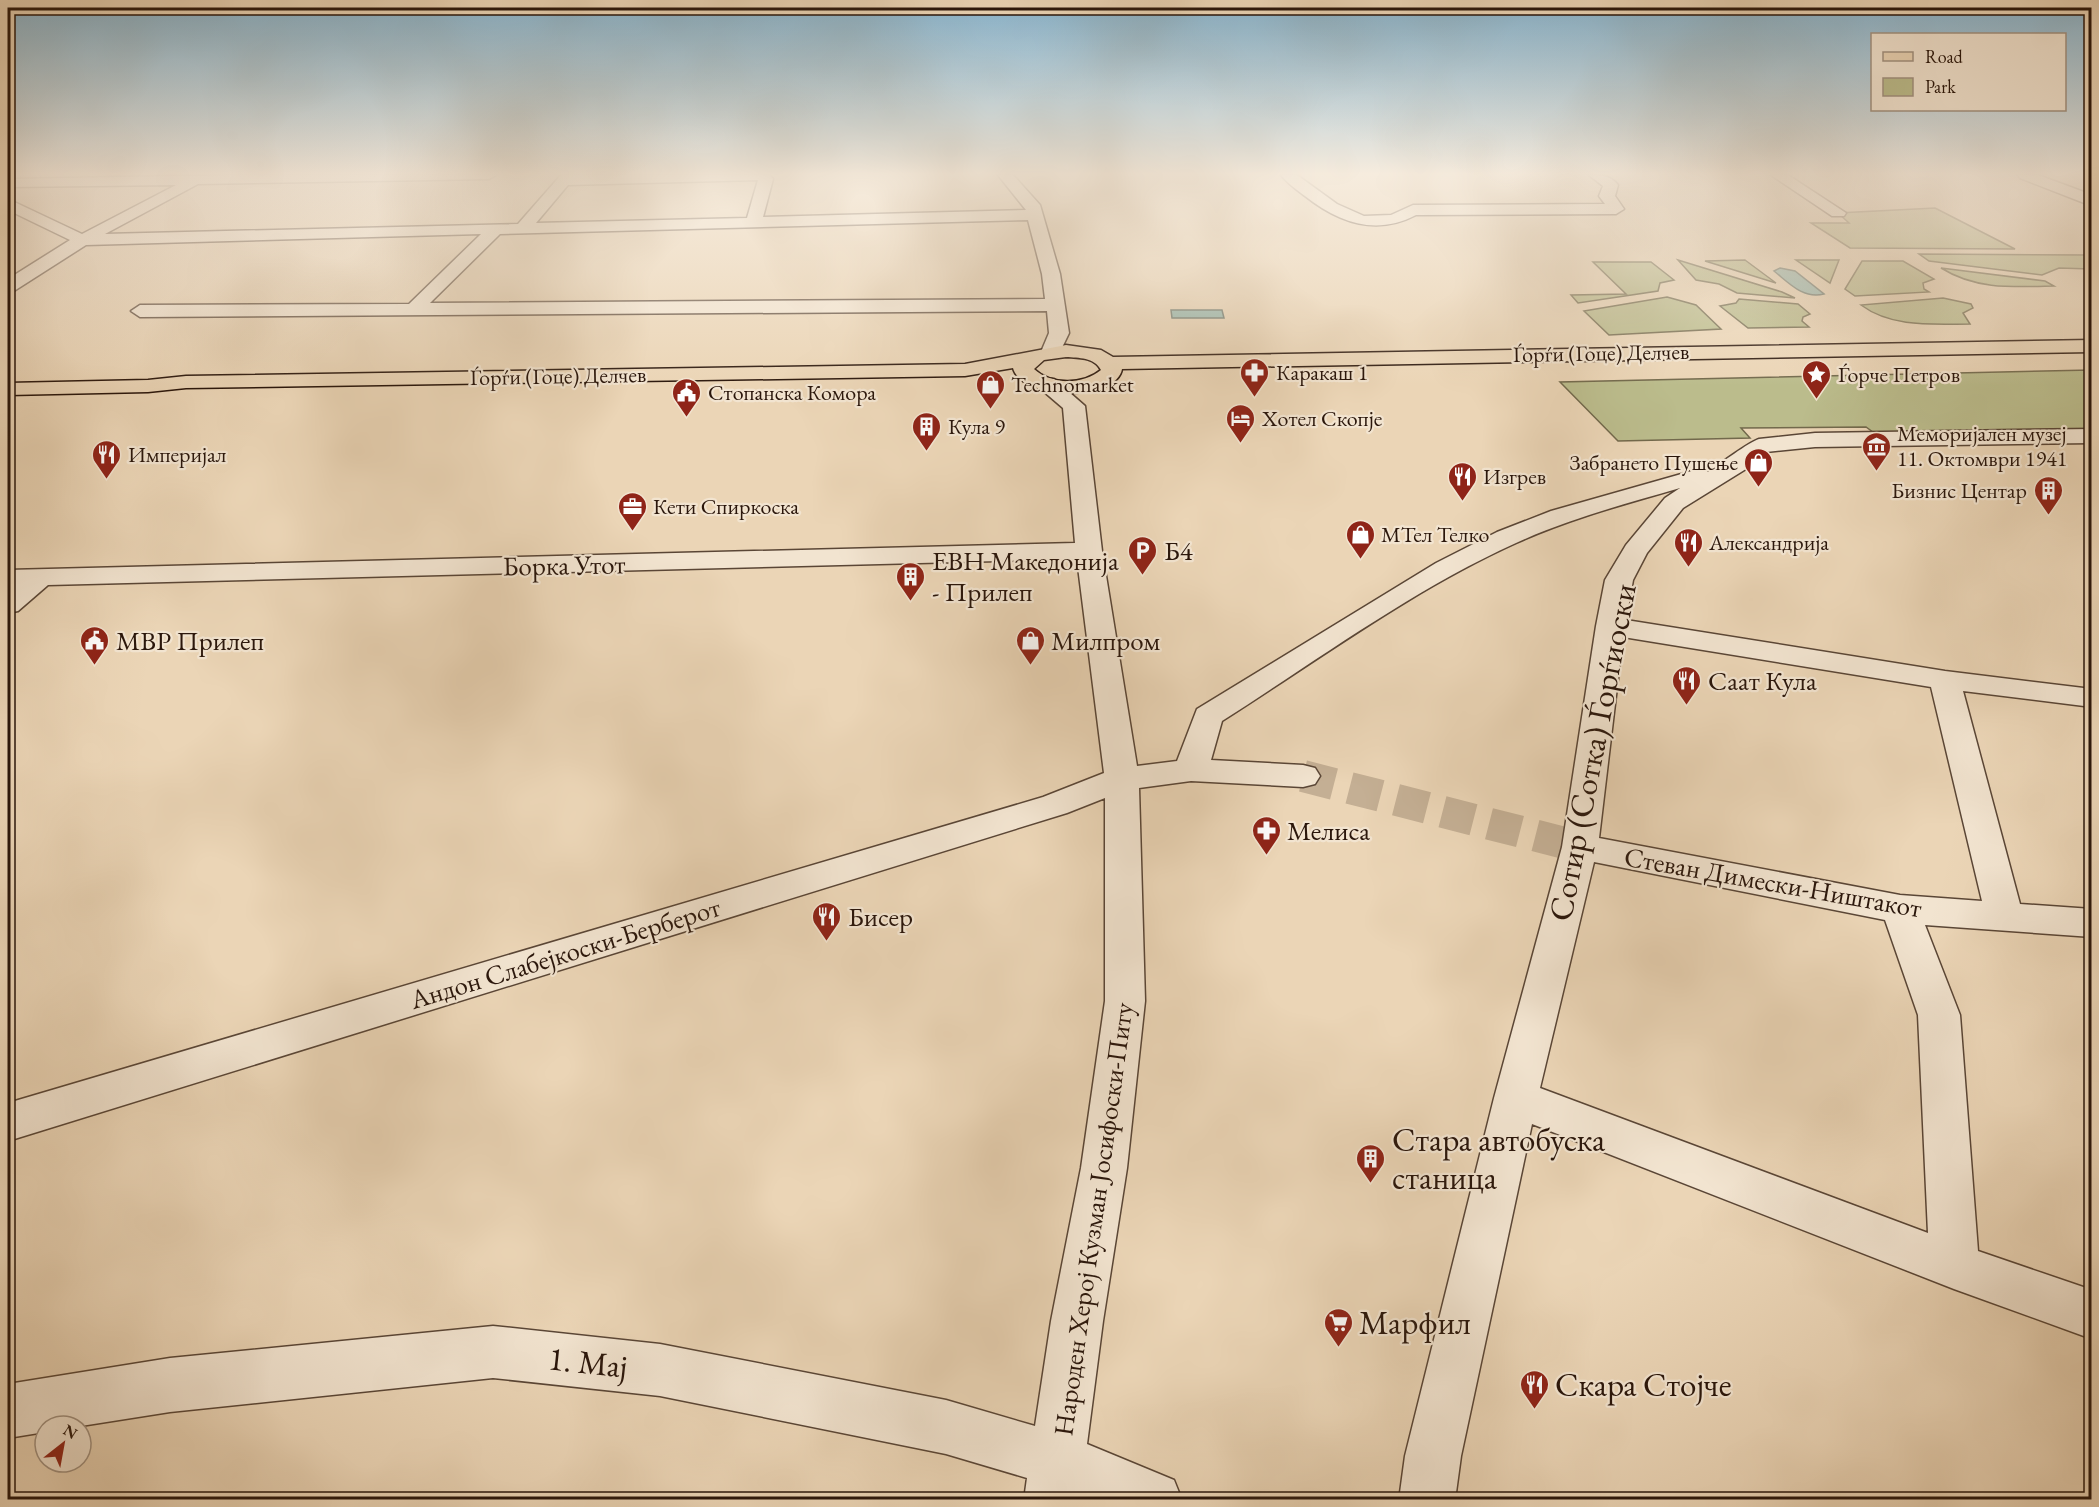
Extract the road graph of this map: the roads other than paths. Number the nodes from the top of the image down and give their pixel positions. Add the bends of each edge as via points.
1 (73, 245) edge
2 (479, 245) edge
3 (1043, 245) edge
4 (8, 286) edge
5 (1054, 305) junction
6 (414, 309) junction
7 (140, 311) dead end
8 (1055, 343) junction
9 (2091, 346) edge
10 (2091, 358) edge
11 (1029, 359) junction
12 (965, 370) junction
13 (8, 379) edge
14 (1079, 381) junction
15 (186, 382) junction
16 (8, 389) edge
17 (2091, 436) edge
18 (1744, 457) junction
19 (1089, 552) junction
20 (8, 578) edge
21 (40, 578) junction
22 (8, 605) edge
23 (1610, 626) junction
24 (1945, 680) junction
25 (2091, 698) edge
26 (1191, 770) junction
27 (1303, 776) tunnel mouth
28 (1122, 779) junction
29 (1580, 847) junction
30 (1900, 909) junction
31 (2004, 914) junction
32 (2091, 923) edge
33 (1516, 1098) junction
34 (8, 1122) edge
35 (1954, 1266) junction
36 (2091, 1315) edge
37 (8, 1410) edge
38 (1055, 1480) edge
39 (1154, 1500) edge
40 (1427, 1500) edge

1 - 4 street
2 - 6 street
3 - 5 street
5 - 6 street
5 - 8 street
6 - 7 street
8 - 11 main road, Ѓорѓи (Гоце) Делчев
8 - 14 main road, Ѓорѓи (Гоце) Делчев via 1094,354
9 - 14 main road, Ѓорѓи (Гоце) Делчев via 1756,350
10 - 14 main road, Ѓорѓи (Гоце) Делчев
11 - 12 main road, Ѓорѓи (Гоце) Делчев
11 - 14 main road via 1023,370
12 - 14 main road, Ѓорѓи (Гоце) Делчев
12 - 15 main road, Ѓорѓи (Гоце) Делчев
13 - 15 main road, Ѓорѓи (Гоце) Делчев via 156,378
14 - 19 street, Народен Херој Кузман Јосифоски-Питу
15 - 16 main road, Ѓорѓи (Гоце) Делчев
17 - 18 street via 1815,440
18 - 23 street, Сотир (Сотка) Ѓорѓиоски via 1674,503 1635,551 1619,580
18 - 26 street via 1536,525 1480,550 1208,716
19 - 21 street, Борка Утот
19 - 28 street, Народен Херој Кузман Јосифоски-Питу
20 - 21 street, Борка Утот
21 - 22 street
23 - 24 street
23 - 29 street, Сотир (Сотка) Ѓорѓиоски
24 - 25 street
24 - 31 street
26 - 27 street
26 - 28 street
28 - 34 street, Андон Слабејкоски-Берберот via 1055,805
28 - 38 street, Народен Херој Кузман Јосифоски-Питу via 1125,1002 1104,1168
29 - 30 street, Стеван Димески-Ништакот
29 - 33 street, Сотир (Сотка) Ѓорѓиоски
30 - 31 street, Стеван Димески-Ништакот
30 - 35 street via 1939,1015
31 - 32 street, Стеван Димески-Ништакот
33 - 35 street
33 - 40 street, Сотир (Сотка) Ѓорѓиоски via 1433,1456
35 - 36 street
37 - 38 street, 1. Мај via 170,1385 493,1352 660,1370 946,1427
38 - 39 street, 1. Мај

